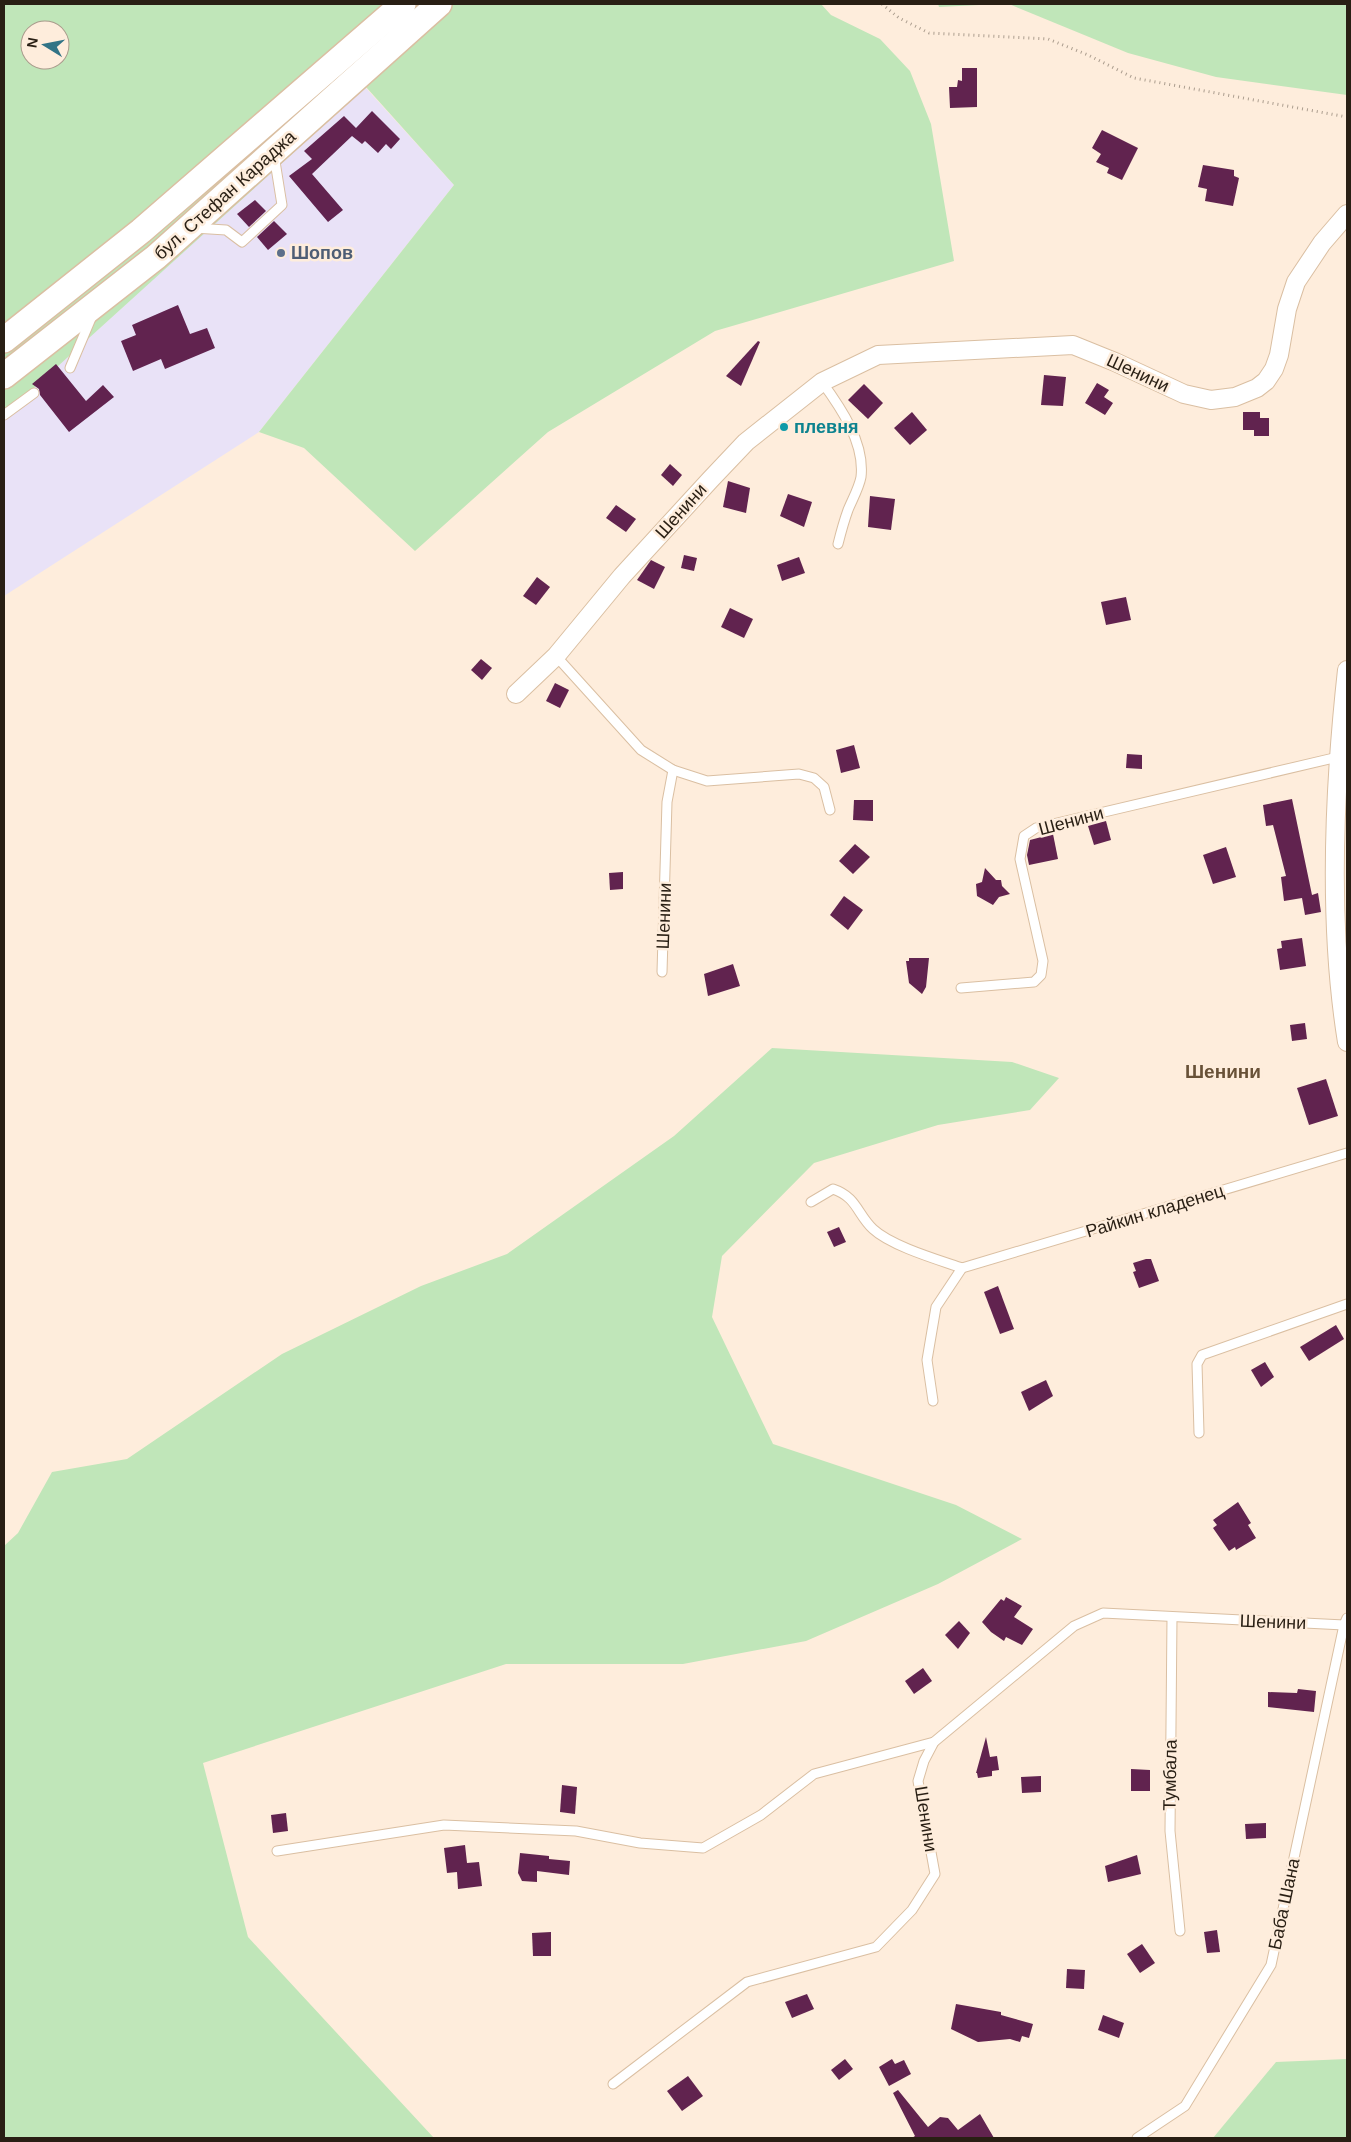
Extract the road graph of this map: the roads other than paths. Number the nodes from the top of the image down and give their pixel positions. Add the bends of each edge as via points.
1 (403, 4) edge
2 (439, 4) edge
3 (274, 152) junction
4 (1347, 214) edge
5 (189, 228) junction
6 (96, 304) junction
7 (4, 340) edge
8 (70, 368) dead end
9 (4, 376) edge
10 (822, 382) junction
11 (34, 394) dead end
12 (4, 415) edge
13 (838, 544) dead end
14 (556, 656) junction
15 (1347, 670) edge
16 (516, 694) dead end
17 (1338, 757) junction
18 (673, 770) junction
19 (830, 810) dead end
20 (662, 972) dead end
21 (961, 988) dead end
22 (1346, 1033) edge
23 (1347, 1153) edge
24 (811, 1202) dead end
25 (962, 1268) junction
26 (1347, 1304) edge
27 (933, 1401) dead end
28 (1199, 1433) dead end
29 (1172, 1618) junction
30 (1345, 1621) edge
31 (934, 1742) junction
32 (276, 1851) dead end
33 (1180, 1931) dead end
34 (613, 2084) dead end
35 (1137, 2138) edge

1 - 7 main road, бул. Стефан Караджа via 140,231
2 - 3 main road, бул. Стефан Караджа
3 - 5 main road, бул. Стефан Караджа
3 - 5 lane via 282,205 242,242 226,230
4 - 10 street, Шенини via 1322,243 1296,282 1274,369 1257,388 1235,397 1211,400 1184,394 1072,345 878,355
5 - 6 main road, бул. Стефан Караджа
6 - 8 lane
6 - 9 main road, бул. Стефан Караджа
10 - 13 lane via 855,438 861,461 861,479
10 - 14 street, Шенини via 746,442 622,576
11 - 12 lane
14 - 16 street, Шенини
14 - 18 lane via 641,750
15 - 17 street
17 - 21 lane, Шенини via 1036,828 1024,836 1020,859 1043,961 1041,974 1034,982
17 - 22 street via 1336,910
18 - 19 lane via 707,781 799,774 814,778 824,787
18 - 20 lane, Шенини via 667,802
23 - 25 lane, Райкин кладенец
24 - 25 lane via 833,1189 842,1192 850,1197 874,1230 913,1252
25 - 27 lane via 936,1307 927,1360
26 - 28 lane via 1202,1355 1197,1364
29 - 30 lane, Шенини
29 - 31 lane, Шенини via 1103,1613 1074,1626
29 - 33 lane, Тумбала via 1170,1831
30 - 35 lane, Баба Шана via 1271,1965 1185,2106
31 - 32 lane via 814,1774 761,1815 704,1848 640,1843 576,1831 444,1825
31 - 34 lane, Шенини via 918,1781 935,1874 912,1910 876,1947 747,1982

